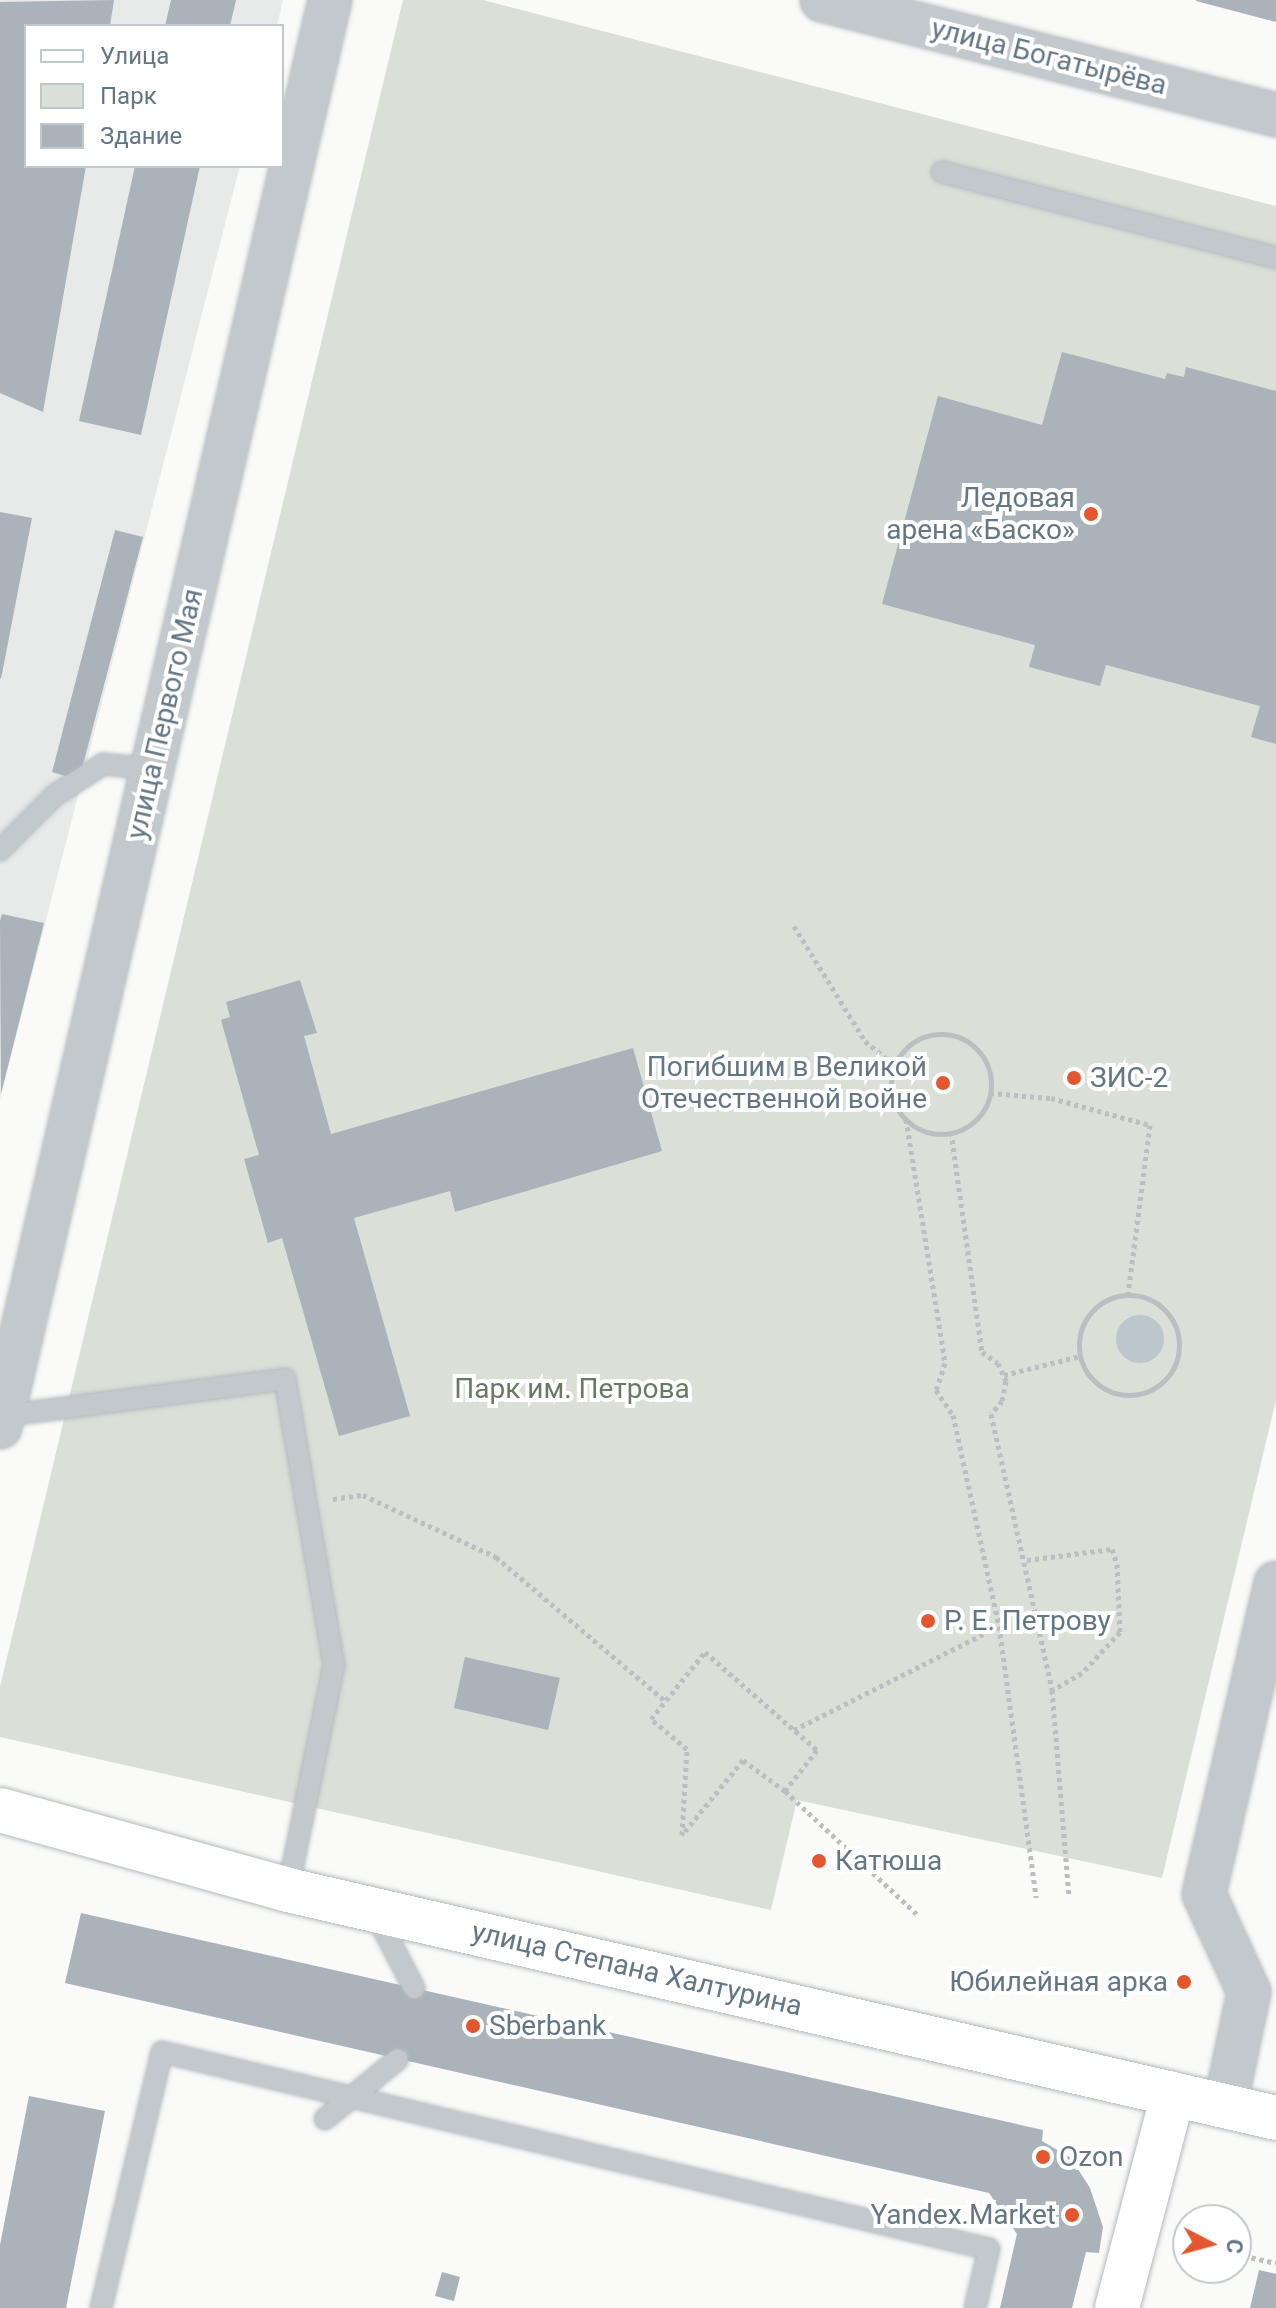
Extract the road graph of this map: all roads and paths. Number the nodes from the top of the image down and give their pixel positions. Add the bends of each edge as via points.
1 (330, 0) edge
2 (822, 0) edge
3 (1276, 115) edge
4 (942, 172) dead end
5 (1276, 258) edge
6 (152, 769) junction
7 (0, 850) edge
8 (794, 926) dead end
9 (895, 1065) junction
10 (990, 1093) junction
11 (906, 1119) junction
12 (951, 1132) junction
13 (1128, 1295) junction
14 (1081, 1356) junction
15 (1004, 1375) junction
16 (1, 1422) edge
17 (307, 1503) junction
18 (1027, 1560) junction
19 (1276, 1583) edge
20 (999, 1626) junction
21 (1052, 1690) junction
22 (665, 1701) junction
23 (794, 1730) junction
24 (785, 1791) junction
25 (0, 1810) edge
26 (288, 1890) junction
27 (1069, 1895) dead end
28 (1036, 1897) dead end
29 (372, 1908) junction
30 (919, 1916) dead end
31 (414, 1988) dead end
32 (398, 2059) dead end
33 (1173, 2094) junction
34 (351, 2097) junction
35 (1225, 2106) junction
36 (1276, 2118) edge
37 (325, 2119) dead end
38 (1252, 2258) edge
39 (1276, 2263) edge
40 (101, 2308) edge
41 (975, 2308) edge
42 (1117, 2308) edge

1 - 6 street, улица Первого Мая
2 - 3 street, улица Богатырёва
4 - 5 lane
6 - 7 lane via 103,764 54,796
6 - 16 street, улица Первого Мая
8 - 9 path via 865,1041
9 - 10 path via 922,1038 960,1037 987,1064
9 - 11 path via 892,1093
10 - 12 path via 976,1119
10 - 13 path via 1051,1098 1150,1125
11 - 12 path via 931,1132
11 - 20 path via 945,1363 936,1390 953,1415
12 - 15 path via 982,1352
13 - 14 path via 1093,1311 1082,1327
13 - 14 path via 1156,1303 1171,1317 1180,1344 1171,1372 1150,1391 1121,1395 1095,1381
14 - 15 path
15 - 18 path via 1005,1395 991,1414
16 - 17 lane via 285,1379
17 - 22 path via 363,1495 496,1557
17 - 26 lane via 334,1665
18 - 21 path
18 - 21 path via 1112,1549 1117,1564 1120,1632 1082,1673
19 - 35 street via 1204,1894 1249,1992
20 - 23 path
20 - 28 path
21 - 27 path
22 - 23 path via 705,1652
22 - 24 path via 651,1719 687,1749 682,1835 743,1760
23 - 24 path via 817,1750
24 - 30 path
25 - 26 street, улица Степана Халтурина
26 - 29 street, улица Степана Халтурина
29 - 31 lane
29 - 33 street, улица Степана Халтурина
32 - 34 lane
33 - 35 street, улица Степана Халтурина
33 - 42 street
34 - 37 lane
34 - 40 lane via 162,2052
34 - 41 lane via 989,2249
35 - 36 street, улица Степана Халтурина
38 - 39 path

